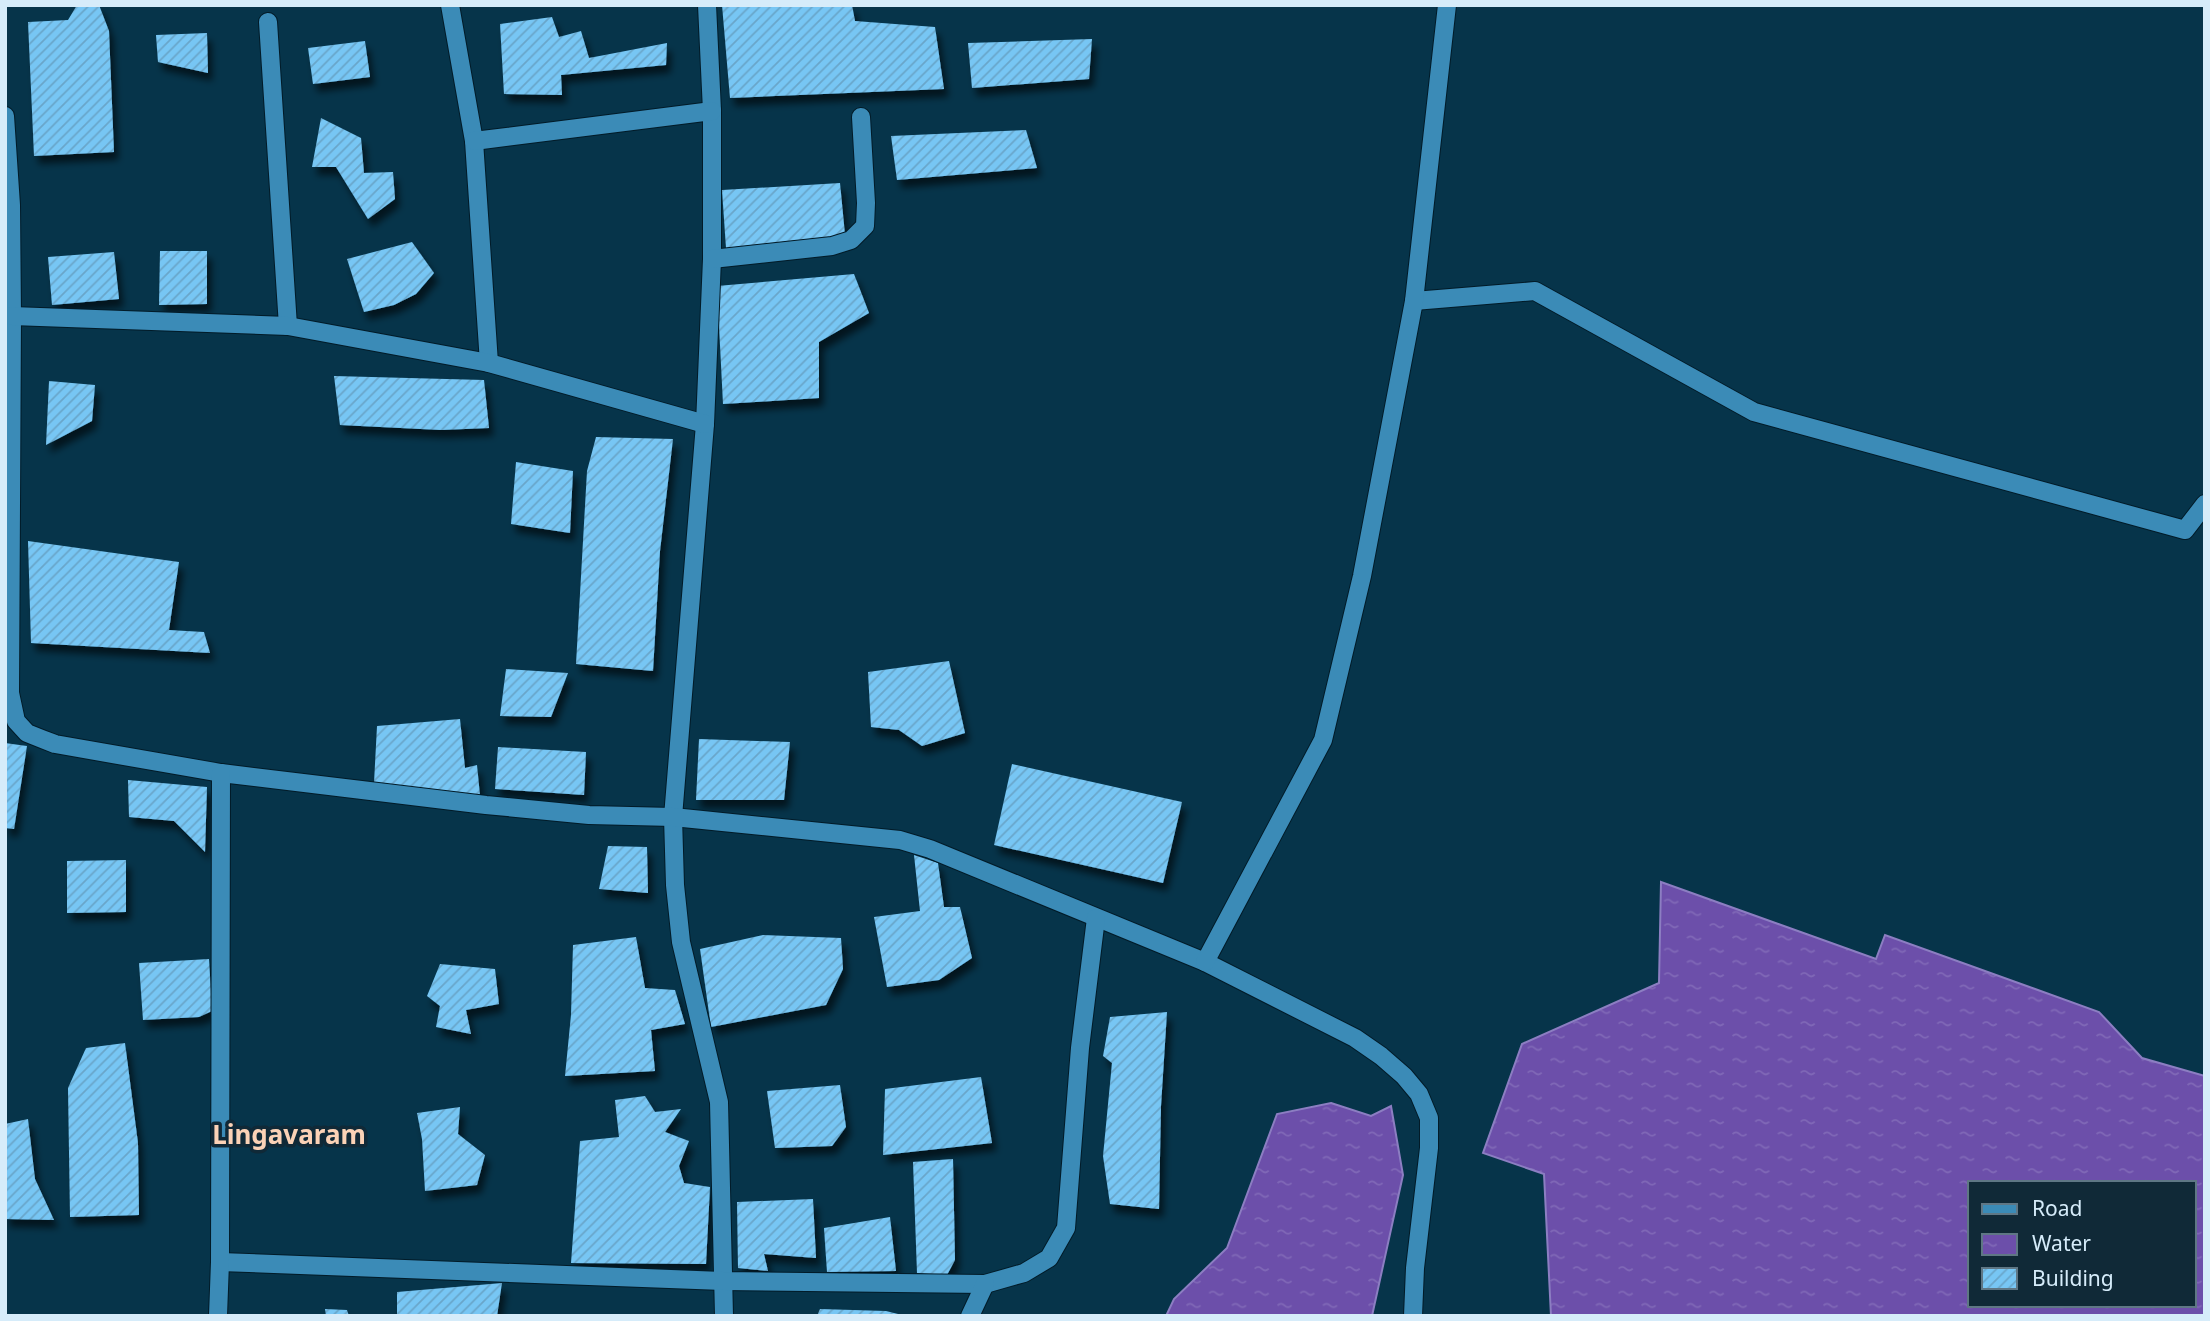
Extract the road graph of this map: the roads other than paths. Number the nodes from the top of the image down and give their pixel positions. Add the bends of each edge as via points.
1 (450, 5) edge
2 (707, 5) edge
3 (1447, 5) edge
4 (268, 22) dead end
5 (712, 111) junction
6 (5, 116) edge
7 (861, 117) dead end
8 (474, 141) junction
9 (712, 259) junction
10 (1414, 301) junction
11 (12, 316) junction
12 (288, 326) junction
13 (489, 363) junction
14 (705, 424) junction
15 (2205, 504) edge
16 (221, 773) junction
17 (673, 817) junction
18 (1096, 918) junction
19 (1205, 962) junction
20 (220, 1262) junction
21 (723, 1281) junction
22 (985, 1284) junction
23 (218, 1316) edge
24 (724, 1316) edge
25 (970, 1316) edge
26 (1412, 1316) edge

1 - 8 street
2 - 5 street
3 - 10 street
4 - 12 street
5 - 8 street
5 - 9 street
6 - 11 street
7 - 9 street via 865,226 851,240
8 - 13 street
9 - 14 street
10 - 15 street via 1535,291 1754,412 2185,530
10 - 19 street via 1362,576 1323,740
11 - 12 street
11 - 16 street via 10,693 16,721 27,733 55,744
12 - 13 street
13 - 14 street
14 - 17 street
16 - 17 street via 525,809
16 - 20 street
17 - 18 street via 900,840
17 - 21 street via 681,942 719,1102
18 - 19 street
18 - 22 street via 1066,1228 1049,1258 1024,1273
19 - 26 street via 1355,1038 1404,1076 1419,1094 1429,1118 1429,1148
20 - 21 street
20 - 23 street
21 - 22 street
21 - 24 street
22 - 25 street

